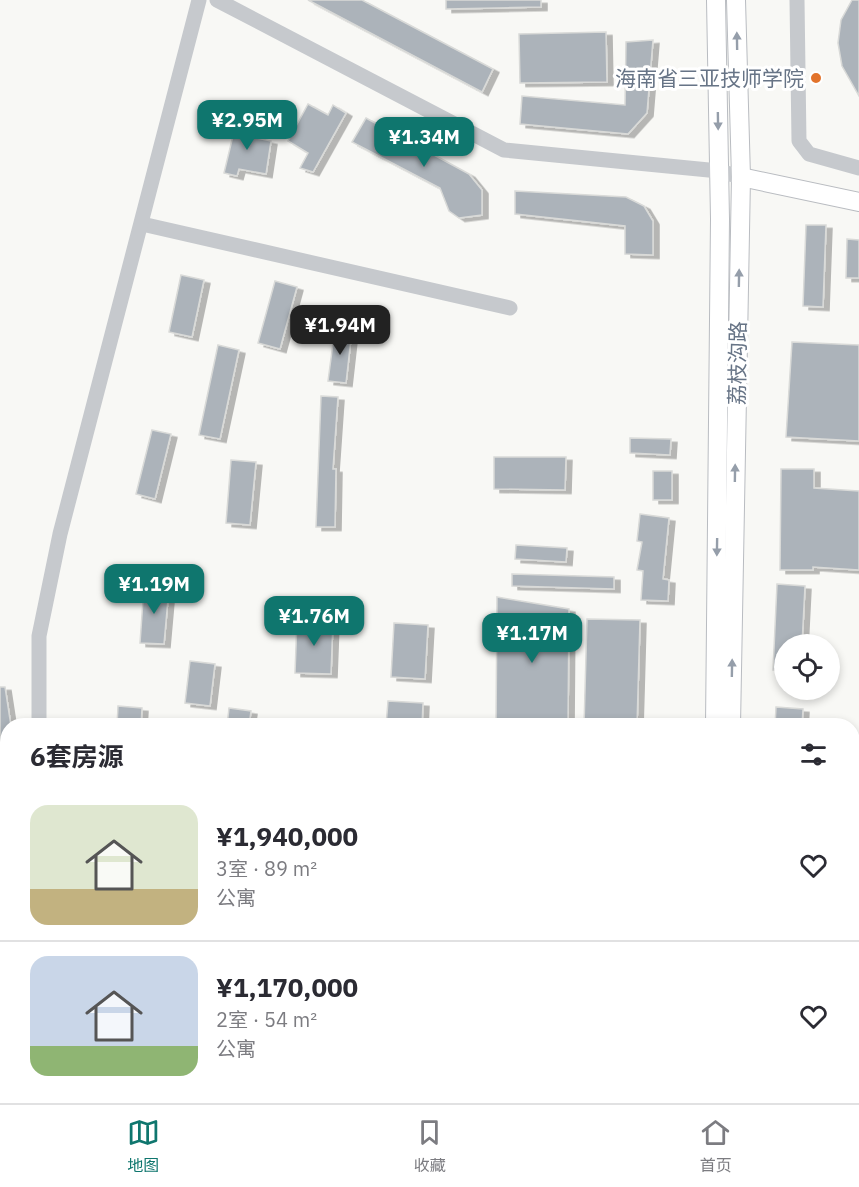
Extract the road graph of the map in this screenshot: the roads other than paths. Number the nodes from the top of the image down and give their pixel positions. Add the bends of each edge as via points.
1 (199, 0) edge
2 (217, 0) edge
3 (716, 0) edge
4 (736, 0) edge
5 (796, 0) edge
6 (859, 168) edge
7 (719, 171) junction
8 (741, 177) junction
9 (859, 202) edge
10 (142, 224) junction
11 (510, 308) dead end
12 (39, 718) edge
13 (715, 718) edge
14 (731, 718) edge

1 - 10 street
2 - 7 street via 504,150
3 -> 7 main road, 荔枝沟路
8 -> 4 main road, 荔枝沟路
5 - 6 street via 799,141 809,154
7 - 8 street
7 -> 13 main road, 荔枝沟路
8 - 9 main road
14 -> 8 main road, 荔枝沟路
10 - 11 street
10 - 12 street via 60,534 39,636

